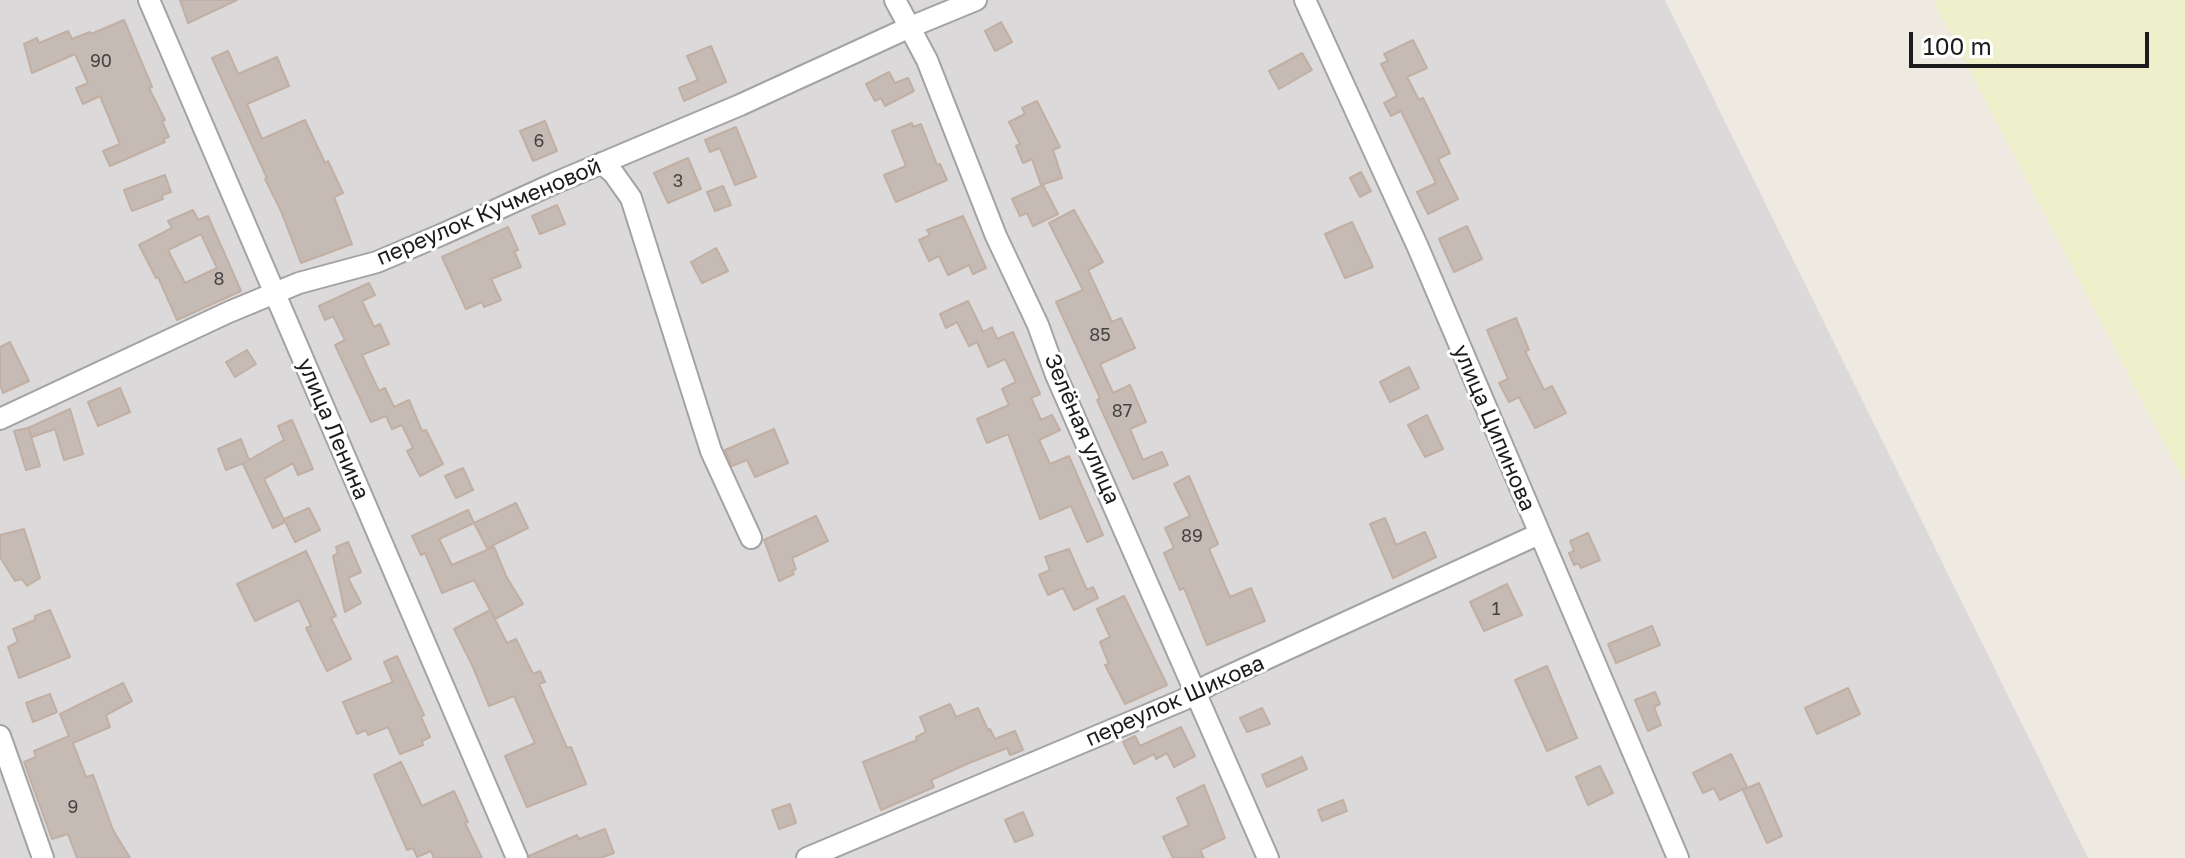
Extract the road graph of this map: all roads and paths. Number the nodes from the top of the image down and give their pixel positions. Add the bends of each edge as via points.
1 (149, 0) edge
2 (895, 0) edge
3 (976, 0) edge
4 (1305, 0) edge
5 (908, 28) junction
6 (602, 163) junction
7 (275, 293) junction
8 (0, 419) edge
9 (1539, 534) junction
10 (751, 538) dead end
11 (1197, 692) junction
12 (0, 736) edge
13 (43, 858) edge
14 (517, 858) edge
15 (807, 858) edge
16 (1268, 858) edge
17 (1678, 858) edge

1 - 7 street, улица Ленина
2 - 5 street, Зелёная улица
3 - 5 street, переулок Кучменовой
4 - 9 street, улица Ципинова via 1417,245
5 - 6 street, переулок Кучменовой
5 - 11 street, Зелёная улица via 927,60 996,236
6 - 7 street, переулок Кучменовой via 377,262
6 - 10 street via 631,198 711,451
7 - 8 street, переулок Кучменовой
7 - 14 street, улица Ленина
9 - 11 street, переулок Шикова
9 - 17 street, улица Ципинова
11 - 15 street, переулок Шикова
11 - 16 street, Зелёная улица
12 - 13 street

